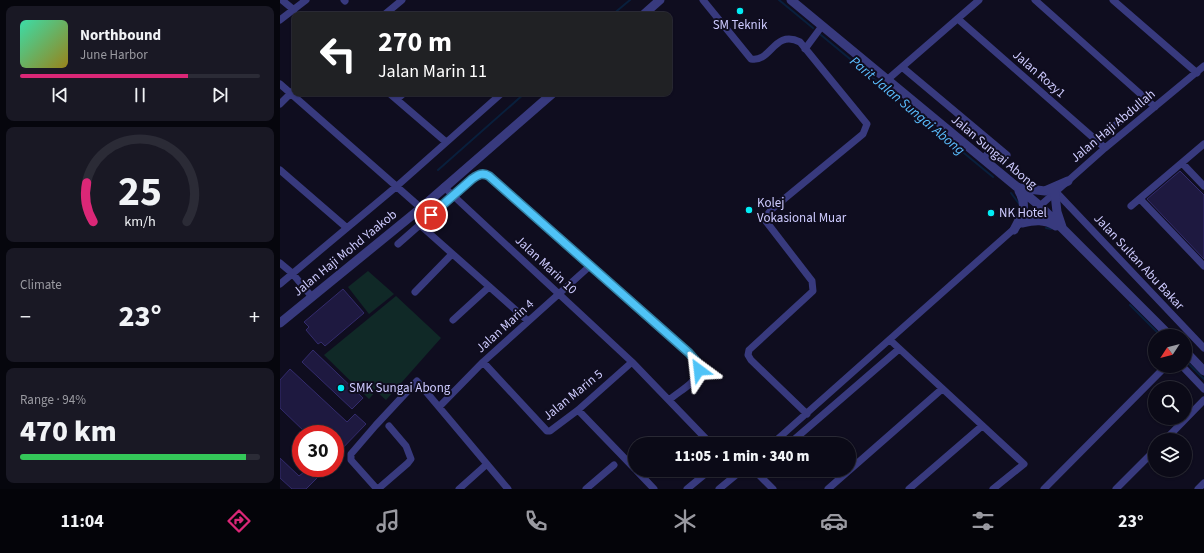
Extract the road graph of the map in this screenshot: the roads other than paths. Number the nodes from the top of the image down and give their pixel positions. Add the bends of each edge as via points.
1 (282, 0) edge
2 (306, 0) edge
3 (402, 0) edge
4 (660, 0) edge
5 (703, 0) edge
6 (791, 0) edge
7 (979, 0) edge
8 (1035, 0) edge
9 (1113, 0) edge
10 (294, 10) junction
11 (389, 12) edge
12 (646, 12) edge
13 (958, 19) junction
14 (280, 20) edge
15 (822, 26) junction
16 (805, 48) junction
17 (1204, 66) edge
18 (902, 67) junction
19 (1196, 73) junction
20 (887, 80) junction
21 (280, 84) edge
22 (292, 90) edge
23 (292, 92) edge
24 (298, 96) edge
25 (393, 96) edge
26 (400, 96) edge
27 (499, 96) edge
28 (550, 96) edge
29 (397, 99) junction
30 (1146, 99) junction
31 (280, 104) edge
32 (1155, 107) junction
33 (1097, 141) junction
34 (446, 142) junction
35 (1204, 144) edge
36 (995, 145) junction
37 (1105, 148) junction
38 (1007, 155) dead end
39 (983, 159) junction
40 (1182, 163) junction
41 (280, 170) edge
42 (1068, 181) junction
43 (1204, 186) edge
44 (1017, 187) junction
45 (399, 188) junction
46 (444, 188) junction
47 (1056, 193) junction
48 (453, 196) junction
49 (1141, 200) junction
50 (1040, 206) junction
51 (1131, 206) dead end
52 (421, 208) junction
53 (1022, 223) junction
54 (420, 225) junction
55 (347, 228) junction
56 (1014, 230) junction
57 (1065, 231) junction
58 (398, 244) dead end
59 (452, 254) junction
60 (280, 263) edge
61 (591, 266) junction
62 (1204, 266) edge
63 (292, 274) junction
64 (280, 284) edge
65 (489, 287) junction
66 (415, 292) dead end
67 (560, 293) junction
68 (312, 297) junction
69 (453, 320) dead end
70 (528, 321) junction
71 (280, 323) edge
72 (1163, 329) edge
73 (890, 340) junction
74 (1204, 348) edge
75 (899, 349) junction
76 (1192, 358) edge
77 (483, 362) junction
78 (632, 362) junction
79 (1204, 371) edge
80 (1159, 373) edge
81 (1189, 373) edge
82 (942, 389) junction
83 (1204, 389) edge
84 (669, 400) junction
85 (1203, 402) edge
86 (439, 407) junction
87 (578, 410) junction
88 (807, 414) junction
89 (389, 426) dead end
90 (982, 426) junction
91 (1171, 433) edge
92 (704, 437) edge
93 (780, 437) edge
94 (797, 437) edge
95 (1148, 457) edge
96 (628, 463) edge
97 (487, 464) junction
98 (614, 465) dead end
99 (642, 477) edge
100 (702, 477) edge
101 (732, 477) edge
102 (762, 477) edge
103 (1204, 483) edge
104 (377, 489) edge
105 (459, 489) edge
106 (508, 489) edge
107 (586, 489) edge
108 (654, 489) edge
109 (687, 489) edge
110 (719, 489) edge
111 (773, 489) edge
112 (828, 489) edge
113 (909, 489) edge
114 (993, 489) edge
115 (1044, 489) edge
116 (1116, 489) edge
117 (1198, 489) edge

1 - 10 street
2 - 10 street
3 - 11 street
4 - 12 street
5 - 16 street via 751,59 759,59 787,38 800,42
6 - 15 street, Jalan Sungai Abong
7 - 13 street
8 - 30 street
9 - 19 street
10 - 14 street
13 - 18 street
13 - 33 street, Jalan Rozy1
15 - 16 street
15 - 20 street, Jalan Sungai Abong
16 - 88 street via 867,124 863,134 772,209 765,220 812,281 813,291 749,350 748,355
17 - 19 street, Jalan Haji Abdullah
18 - 20 street
18 - 36 street
19 - 32 street, Jalan Haji Abdullah
20 - 39 street, Jalan Sungai Abong
21 - 22 street
23 - 31 street
24 - 45 street
25 - 29 street
26 - 29 street
27 - 34 street
28 - 46 street, Jalan Haji Mohd Yaakob
29 - 34 street
30 - 32 street
30 - 33 street
32 - 37 street, Jalan Haji Abdullah
33 - 37 street, Jalan Rozy1
34 - 45 street
35 - 40 street
36 - 38 street
36 - 39 street
37 - 42 street, Jalan Haji Abdullah
39 - 44 street, Jalan Sungai Abong
40 - 43 street
40 - 49 street
41 - 55 street
42 - 44 street via 1045,191
42 - 47 street, Jalan Haji Abdullah
44 - 50 street, Jalan Sungai Abong
44 - 56 street via 1024,202 1024,210
45 - 52 street
45 - 55 street
46 - 48 street, Jalan Marin 10
46 - 52 street, Jalan Haji Mohd Yaakob
47 - 50 street, Jalan Haji Abdullah
47 - 57 street via 1057,212
47 - 74 street, Jalan Sultan Abu Bakar
48 - 54 street
48 - 61 street via 472,179 485,173
48 - 67 street, Jalan Marin 10
49 - 51 street
49 - 62 street
50 - 53 street, Jalan Haji Abdullah
50 - 57 street, Jalan Sungai Abong
52 - 68 street, Jalan Haji Mohd Yaakob
53 - 56 street, Jalan Haji Abdullah
53 - 57 street via 1043,220
54 - 58 street
54 - 59 street
55 - 63 street
56 - 73 street, Jalan Haji Abdullah
57 - 72 street, Jalan Sungai Abong
59 - 65 street
59 - 66 street
60 - 63 street
61 - 67 street, Jalan Marin 4
61 - 84 street via 696,361 699,370 697,377
63 - 64 street
63 - 68 street
65 - 69 street
65 - 70 street
67 - 70 street, Jalan Marin 4
67 - 78 street, Jalan Marin 10
68 - 71 street, Jalan Haji Mohd Yaakob
70 - 77 street, Jalan Marin 4
73 - 75 street
73 - 88 street, Jalan Haji Abdullah
75 - 82 street
75 - 94 street
76 - 79 street
77 - 86 street, Jalan Marin 4
77 - 87 street, Jalan Marin 5 via 544,430 550,431
78 - 84 street, Jalan Marin 10
78 - 87 street, Jalan Marin 5
80 - 115 street
81 - 83 street
82 - 90 street
82 - 112 street
84 - 92 street, Jalan Marin 10
85 - 91 street
86 - 97 street
86 - 104 street via 417,381 351,454 351,460
87 - 96 street
88 - 93 street, Jalan Haji Abdullah
89 - 104 street via 406,446 411,459
90 - 113 street
90 - 114 street via 1024,464
95 - 116 street
97 - 105 street
97 - 106 street
98 - 107 street
99 - 108 street
100 - 109 street
101 - 110 street
102 - 111 street
103 - 117 street

